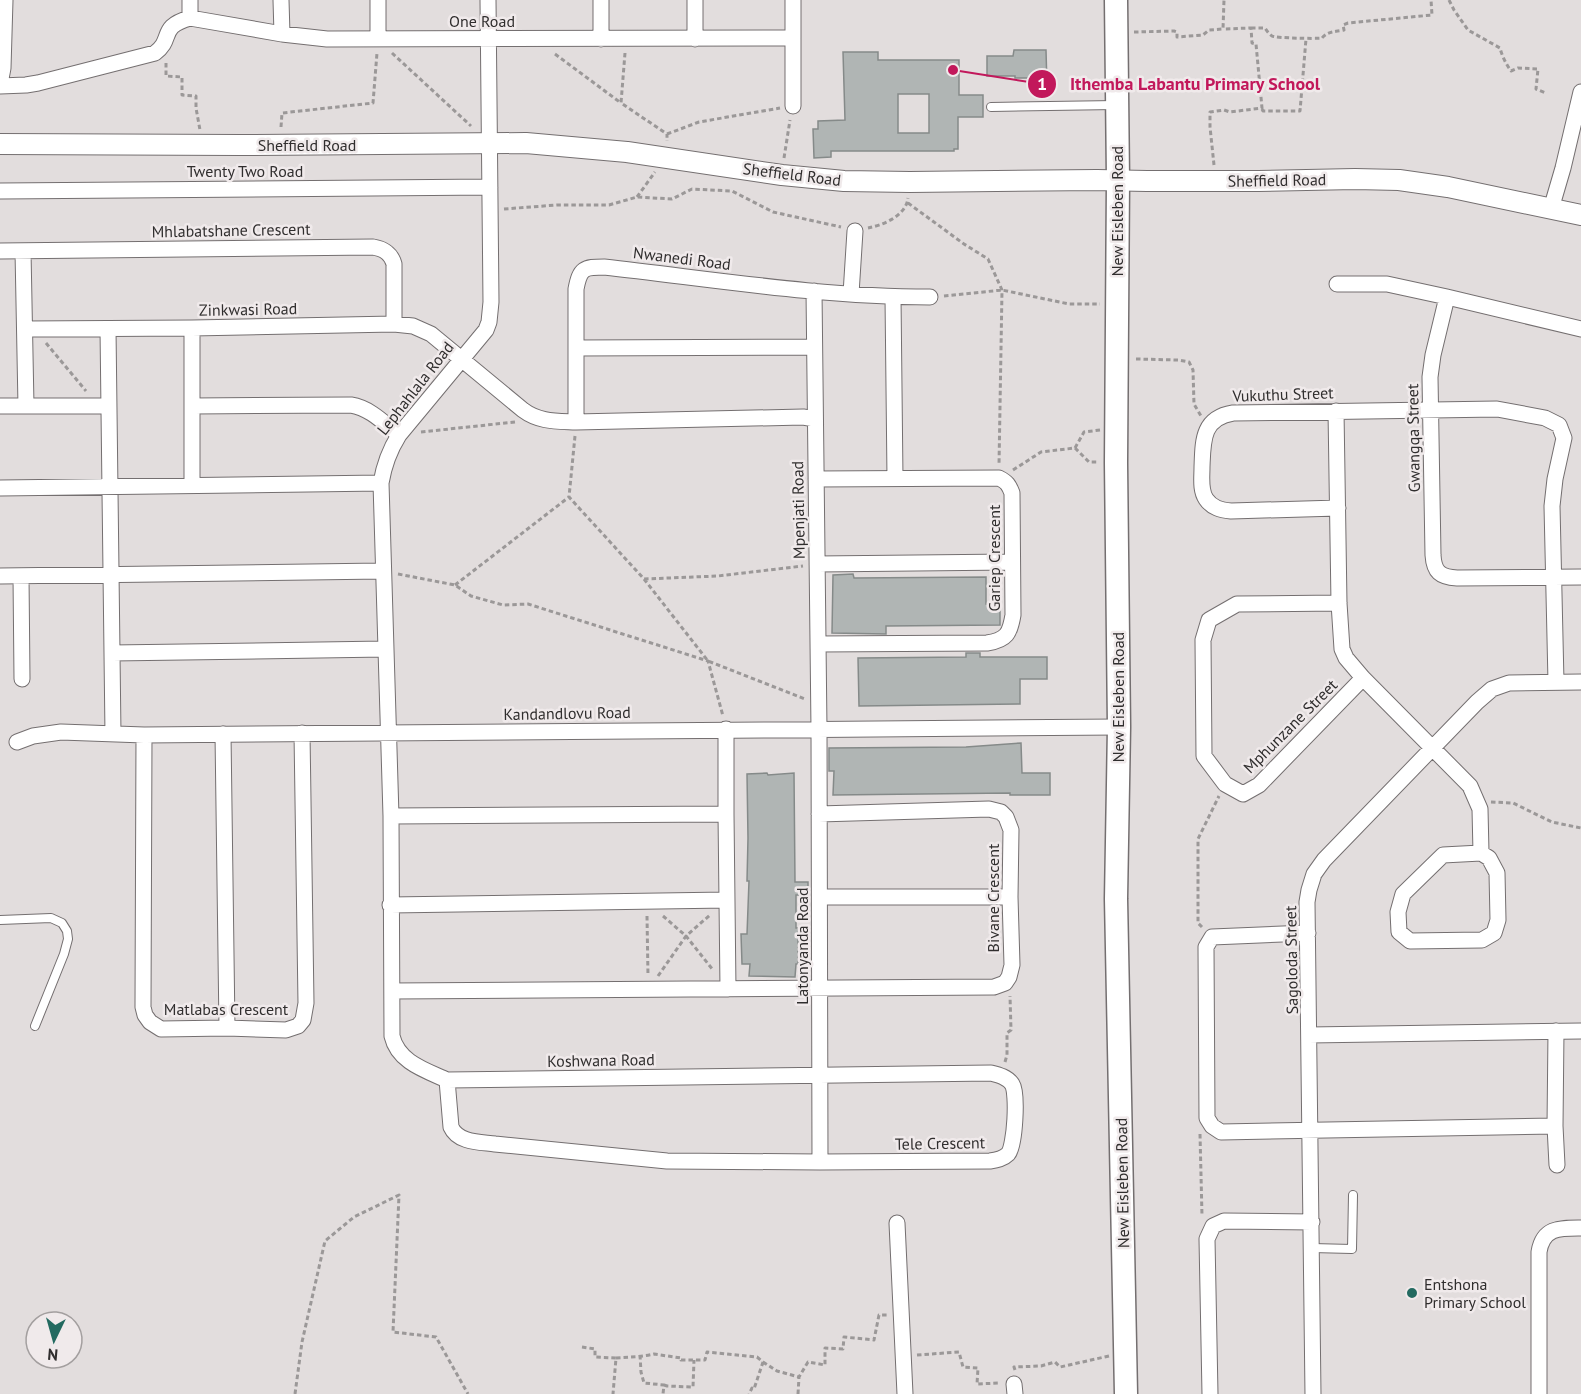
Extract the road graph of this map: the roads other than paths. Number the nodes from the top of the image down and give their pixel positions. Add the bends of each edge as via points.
1 (5, 0) edge
2 (190, 0) edge
3 (281, 0) edge
4 (378, 0) edge
5 (488, 0) edge
6 (600, 0) edge
7 (695, 0) edge
8 (793, 0) edge
9 (1116, 0) edge
10 (190, 18) junction
11 (282, 34) junction
12 (793, 38) junction
13 (378, 39) junction
14 (489, 39) junction
15 (601, 39) junction
16 (695, 39) junction
17 (0, 85) edge
18 (1581, 92) edge
19 (1117, 105) junction
20 (793, 106) road end
21 (991, 107) dead end
22 (0, 144) edge
23 (489, 144) junction
24 (1118, 180) junction
25 (490, 187) junction
26 (0, 190) edge
27 (1551, 209) junction
28 (1581, 215) edge
29 (855, 231) road end
30 (0, 251) edge
31 (23, 251) junction
32 (1337, 284) dead end
33 (814, 291) junction
34 (851, 294) junction
35 (893, 297) junction
36 (930, 297) road end
37 (1447, 297) junction
38 (394, 324) junction
39 (192, 328) junction
40 (31, 329) junction
41 (108, 329) junction
42 (1581, 329) edge
43 (814, 347) junction
44 (576, 348) junction
45 (461, 358) junction
46 (0, 406) edge
47 (26, 406) junction
48 (100, 406) junction
49 (193, 406) junction
50 (1431, 409) junction
51 (1336, 411) junction
52 (815, 419) junction
53 (576, 422) junction
54 (399, 435) junction
55 (896, 478) junction
56 (816, 479) junction
57 (381, 483) junction
58 (192, 485) junction
59 (109, 487) junction
60 (0, 488) edge
61 (1338, 508) junction
62 (1012, 562) junction
63 (817, 564) junction
64 (382, 571) junction
65 (110, 574) junction
66 (0, 576) edge
67 (21, 576) junction
68 (1581, 577) edge
69 (1554, 578) junction
70 (1339, 603) junction
71 (818, 644) junction
72 (385, 649) junction
73 (112, 653) junction
74 (1363, 678) junction
75 (22, 679) dead end
76 (1556, 682) junction
77 (1581, 682) edge
78 (1119, 727) junction
79 (726, 729) junction
80 (819, 729) junction
81 (302, 733) junction
82 (388, 733) junction
83 (223, 734) junction
84 (113, 735) junction
85 (144, 735) junction
86 (17, 742) dead end
87 (1433, 747) junction
88 (726, 814) junction
89 (819, 814) junction
90 (391, 816) junction
91 (1481, 853) junction
92 (820, 897) junction
93 (1010, 897) junction
94 (727, 900) junction
95 (390, 905) junction
96 (0, 920) edge
97 (1308, 933) junction
98 (820, 988) junction
99 (728, 989) junction
100 (392, 991) junction
101 (35, 1026) dead end
102 (227, 1028) junction
103 (1556, 1031) junction
104 (1581, 1031) edge
105 (1309, 1035) junction
106 (394, 1045) joint
107 (820, 1076) junction
108 (447, 1080) junction
109 (1555, 1126) junction
110 (1310, 1131) junction
111 (820, 1162) junction
112 (1557, 1165) dead end
113 (1353, 1195) dead end
114 (897, 1222) dead end
115 (1312, 1222) junction
116 (1581, 1228) edge
117 (1312, 1248) junction
118 (905, 1394) edge
119 (1126, 1394) edge
120 (1210, 1394) edge
121 (1312, 1394) edge
122 (1539, 1394) edge

1 - 17 street
2 - 10 street
3 - 11 street
4 - 13 street
5 - 14 street, Lephahlala Road
6 - 15 street
7 - 16 street
8 - 12 street
9 - 19 main road, New Eisleben Road
10 - 11 street, One Road
10 - 17 street via 172,26 155,53 38,83
11 - 13 street, One Road
12 - 16 street, One Road
12 - 20 street
13 - 14 street, One Road
14 - 15 street, One Road
14 - 23 street, Lephahlala Road
15 - 16 street, One Road
18 - 27 street
19 - 21 lane
19 - 24 main road, New Eisleben Road
22 - 23 street, Sheffield Road
23 - 24 street, Sheffield Road via 526,143 627,152 844,181
23 - 25 street, Lephahlala Road
24 - 27 street, Sheffield Road via 1399,180
24 - 78 main road, New Eisleben Road
25 - 26 street, Twenty Two Road
25 - 45 street, Lephahlala Road via 491,314 486,330
27 - 28 street, Sheffield Road
29 - 34 street
30 - 31 street, Mhlabatshane Crescent
31 - 38 street, Mhlabatshane Crescent via 373,247 388,253 394,264
31 - 40 street
32 - 37 street via 1387,284
33 - 34 street, Nwanedi Road
33 - 43 street, Mpenjati Road
33 - 44 street, Nwanedi Road via 584,268 576,289
34 - 35 street, Nwanedi Road
35 - 36 street, Nwanedi Road
35 - 55 street
37 - 42 street
37 - 50 street, Gwangqa Street via 1432,355
38 - 39 street, Zinkwasi Road
38 - 45 street, Zinkwasi Road via 422,329
39 - 41 street, Zinkwasi Road
39 - 49 street
40 - 41 street, Zinkwasi Road
40 - 47 street
41 - 48 street
43 - 44 street
43 - 52 street, Mpenjati Road
44 - 53 street, Nwanedi Road
45 - 53 street, Zinkwasi Road via 532,416
45 - 54 street, Lephahlala Road
46 - 47 street
47 - 48 street
48 - 59 street
49 - 54 street via 360,406
49 - 58 street
50 - 51 street, Vukuthu Street
50 - 69 street, Gwangqa Street via 1436,569 1457,579
50 - 69 street, Vukuthu Street via 1497,408 1545,418 1559,425 1564,438 1552,493
51 - 61 street
51 - 61 street, Vukuthu Street via 1223,414 1207,428 1204,437 1202,491 1210,504 1231,511
52 - 53 street
52 - 56 street, Mpenjati Road
54 - 57 street, Lephahlala Road via 384,464
55 - 56 street
55 - 62 street, Gariep Crescent via 999,478 1006,482 1012,494
56 - 63 street, Mpenjati Road
57 - 58 street
57 - 64 street, Lephahlala Road
58 - 59 street
59 - 60 street
59 - 65 street
61 - 70 street
62 - 63 street
62 - 71 street, Gariep Crescent via 1011,627 997,642
63 - 71 street, Mpenjati Road
64 - 65 street
64 - 72 street, Lephahlala Road
65 - 67 street
65 - 73 street
66 - 67 street
67 - 75 street
68 - 69 street, Gwangqa Street
69 - 76 street
70 - 74 street via 1342,649
70 - 74 street, Mphunzane Street via 1236,604 1209,620 1203,640 1204,756 1225,784 1243,794 1259,785
71 - 80 street, Mpenjati Road
72 - 73 street
72 - 82 street, Lephahlala Road
73 - 84 street
74 - 87 street
76 - 77 street, Sagoloda Street
76 - 87 street, Sagoloda Street via 1509,683 1492,689
78 - 80 street, Kandandlovu Road
78 - 119 main road, New Eisleben Road via 1116,899
79 - 80 street, Kandandlovu Road
79 - 82 street, Kandandlovu Road
79 - 88 street
80 - 89 street, Latonyanda Road
81 - 82 street, Kandandlovu Road
81 - 83 street, Kandandlovu Road
81 - 102 street, Matlabas Crescent via 306,1011 303,1020 292,1029
82 - 90 street, Lephahlala Road
83 - 85 street, Kandandlovu Road
83 - 102 street
84 - 85 street, Kandandlovu Road
84 - 86 street, Kandandlovu Road via 54,733
85 - 102 street, Matlabas Crescent via 145,1015 161,1029
87 - 91 street via 1470,786 1480,810
87 - 97 street, Sagoloda Street via 1314,874 1307,902
88 - 90 street
88 - 94 street
89 - 92 street, Latonyanda Road
89 - 93 street, Bivane Crescent via 989,809 1002,812 1011,830
90 - 95 street, Lephahlala Road
91 - 91 street via 1489,858 1497,873 1498,920 1494,933 1482,940 1410,941 1399,932 1398,912 1403,894 1443,855
92 - 93 street
92 - 98 street, Latonyanda Road
93 - 98 street, Bivane Crescent via 1012,965 1005,983 994,987
94 - 95 street
94 - 99 street
95 - 100 street, Lephahlala Road
96 - 101 lane via 51,918 62,923 67,931 64,954
97 - 105 street, Sagoloda Street
97 - 110 street via 1212,937 1206,947 1207,1118 1221,1132
98 - 99 street
98 - 107 street, Latonyanda Road
99 - 100 street
100 - 106 street, Lephahlala Road
103 - 104 street
103 - 105 street
103 - 109 street
105 - 110 street, Sagoloda Street
106 - 108 street, Koshwana Road via 418,1067
107 - 108 street, Koshwana Road
107 - 111 street, Latonyanda Road
107 - 111 street, Tele Crescent via 991,1073 1011,1082 1015,1092 1013,1137 1004,1158
108 - 111 street via 453,1133 468,1140 667,1161
109 - 110 street
109 - 112 street
110 - 115 street, Sagoloda Street
113 - 117 lane via 1353,1249
114 - 118 street
115 - 117 street, Sagoloda Street
115 - 120 street via 1224,1221 1213,1226 1207,1239
116 - 122 street via 1551,1231 1540,1245
117 - 121 street, Sagoloda Street

